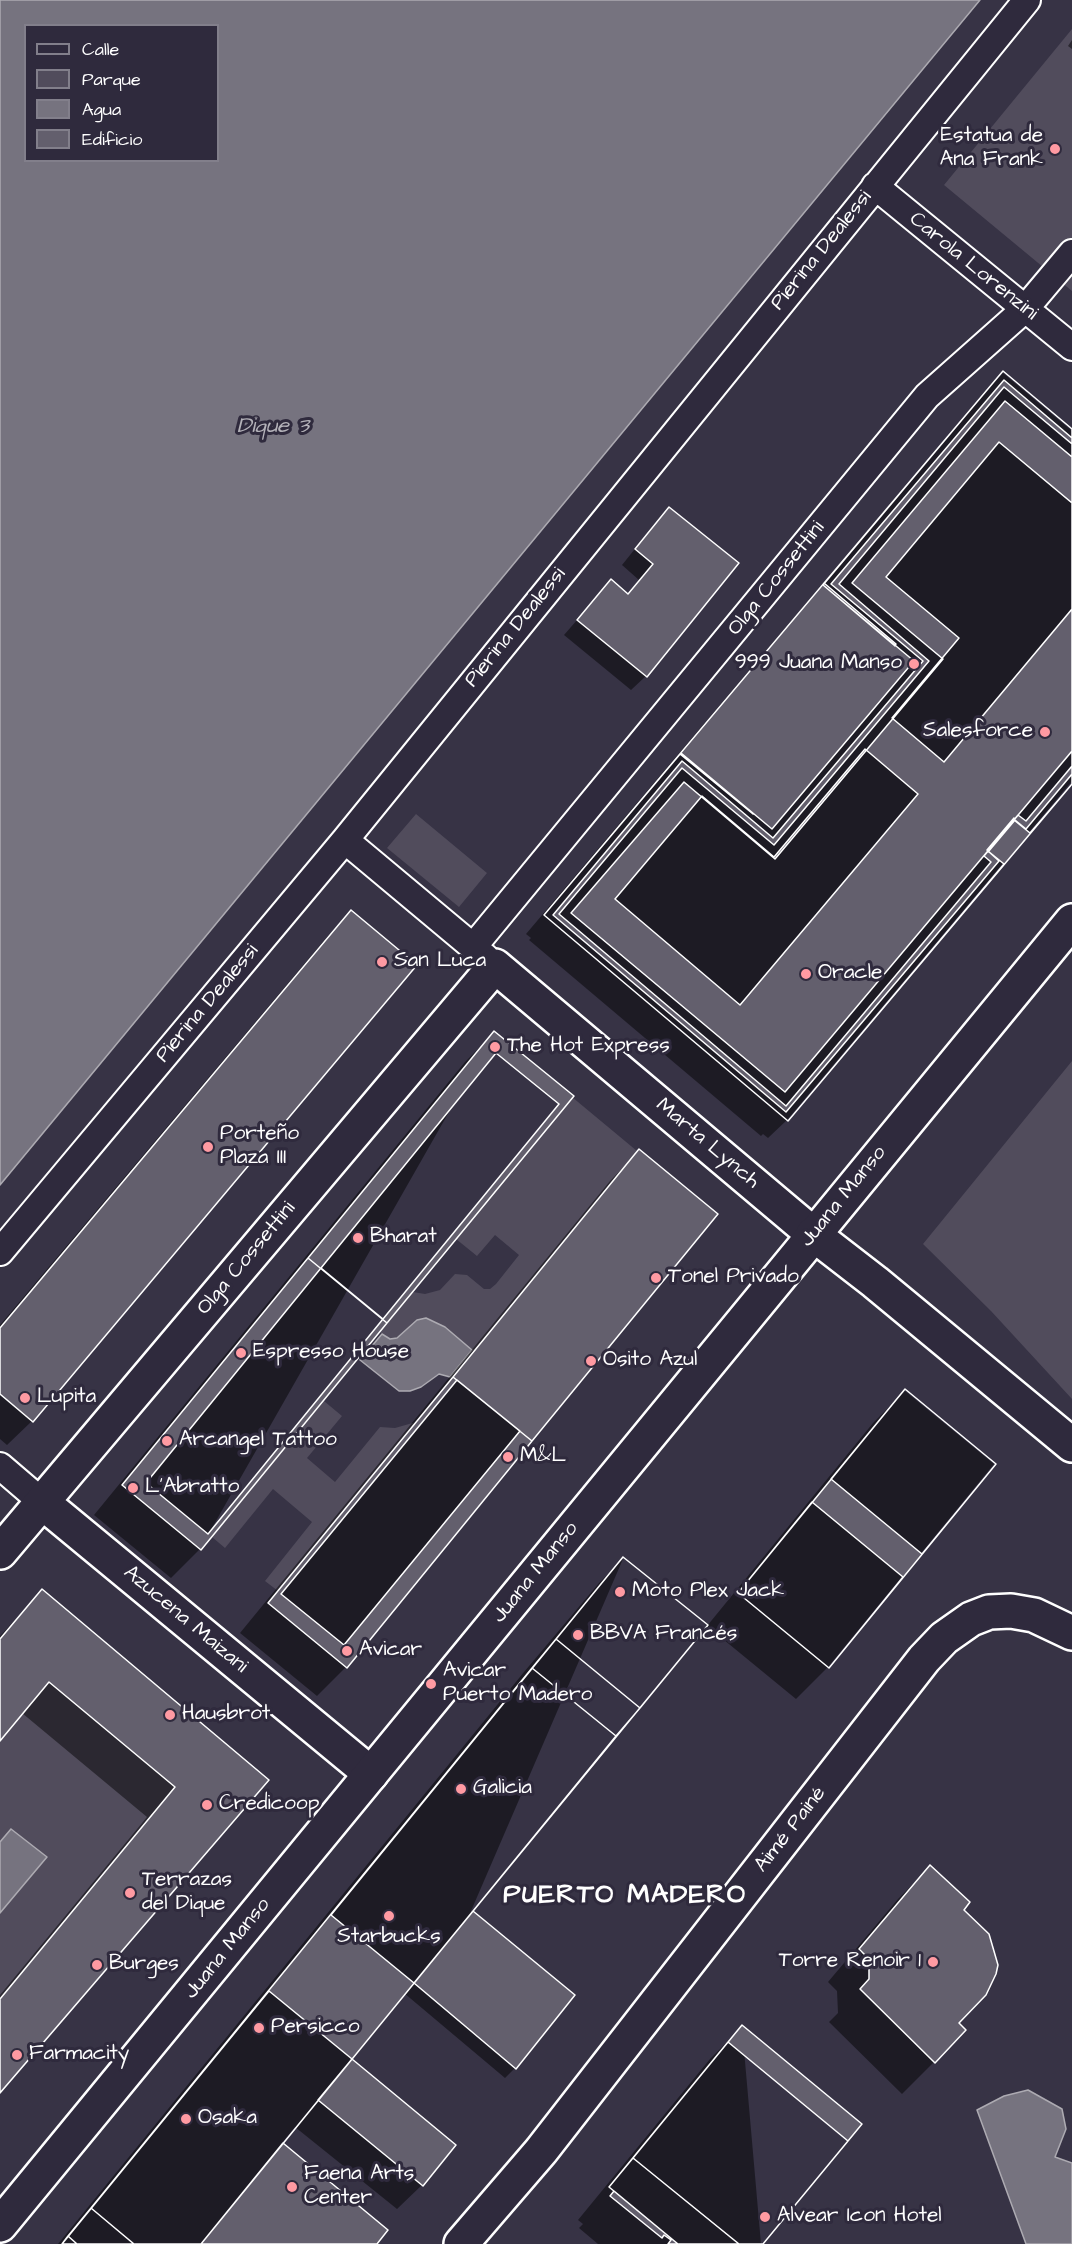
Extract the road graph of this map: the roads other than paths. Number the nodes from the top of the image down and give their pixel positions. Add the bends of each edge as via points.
1 (1027, 0) edge
2 (875, 186) junction
3 (1072, 253) edge
4 (1025, 309) junction
5 (1072, 347) edge
6 (345, 840) junction
7 (1072, 921) edge
8 (484, 957) junction
9 (813, 1234) junction
10 (0, 1252) edge
11 (1072, 1445) edge
12 (0, 1466) edge
13 (42, 1502) junction
14 (0, 1552) edge
15 (1072, 1633) edge
16 (371, 1774) junction
17 (0, 2225) edge
18 (461, 2244) edge

1 - 2 street, Pierina Dealessi
2 - 4 street, Carola Lorenzini
2 - 6 street, Pierina Dealessi
3 - 4 street, Olga Cossettini
4 - 5 street, Carola Lorenzini
4 - 8 street, Olga Cossettini via 927,396
6 - 8 street, Marta Lynch
6 - 10 street, Pierina Dealessi
7 - 9 street, Juana Manso
8 - 9 street, Marta Lynch
8 - 13 street, Olga Cossettini
9 - 11 street, Marta Lynch
9 - 16 street, Juana Manso
12 - 13 street, Azucena Maizani
13 - 14 street, Olga Cossettini
13 - 16 street, Azucena Maizani
15 - 18 street, Aimé Painé via 1034,1615 1011,1611 989,1612 971,1619 944,1638 541,2151
16 - 17 street, Juana Manso

